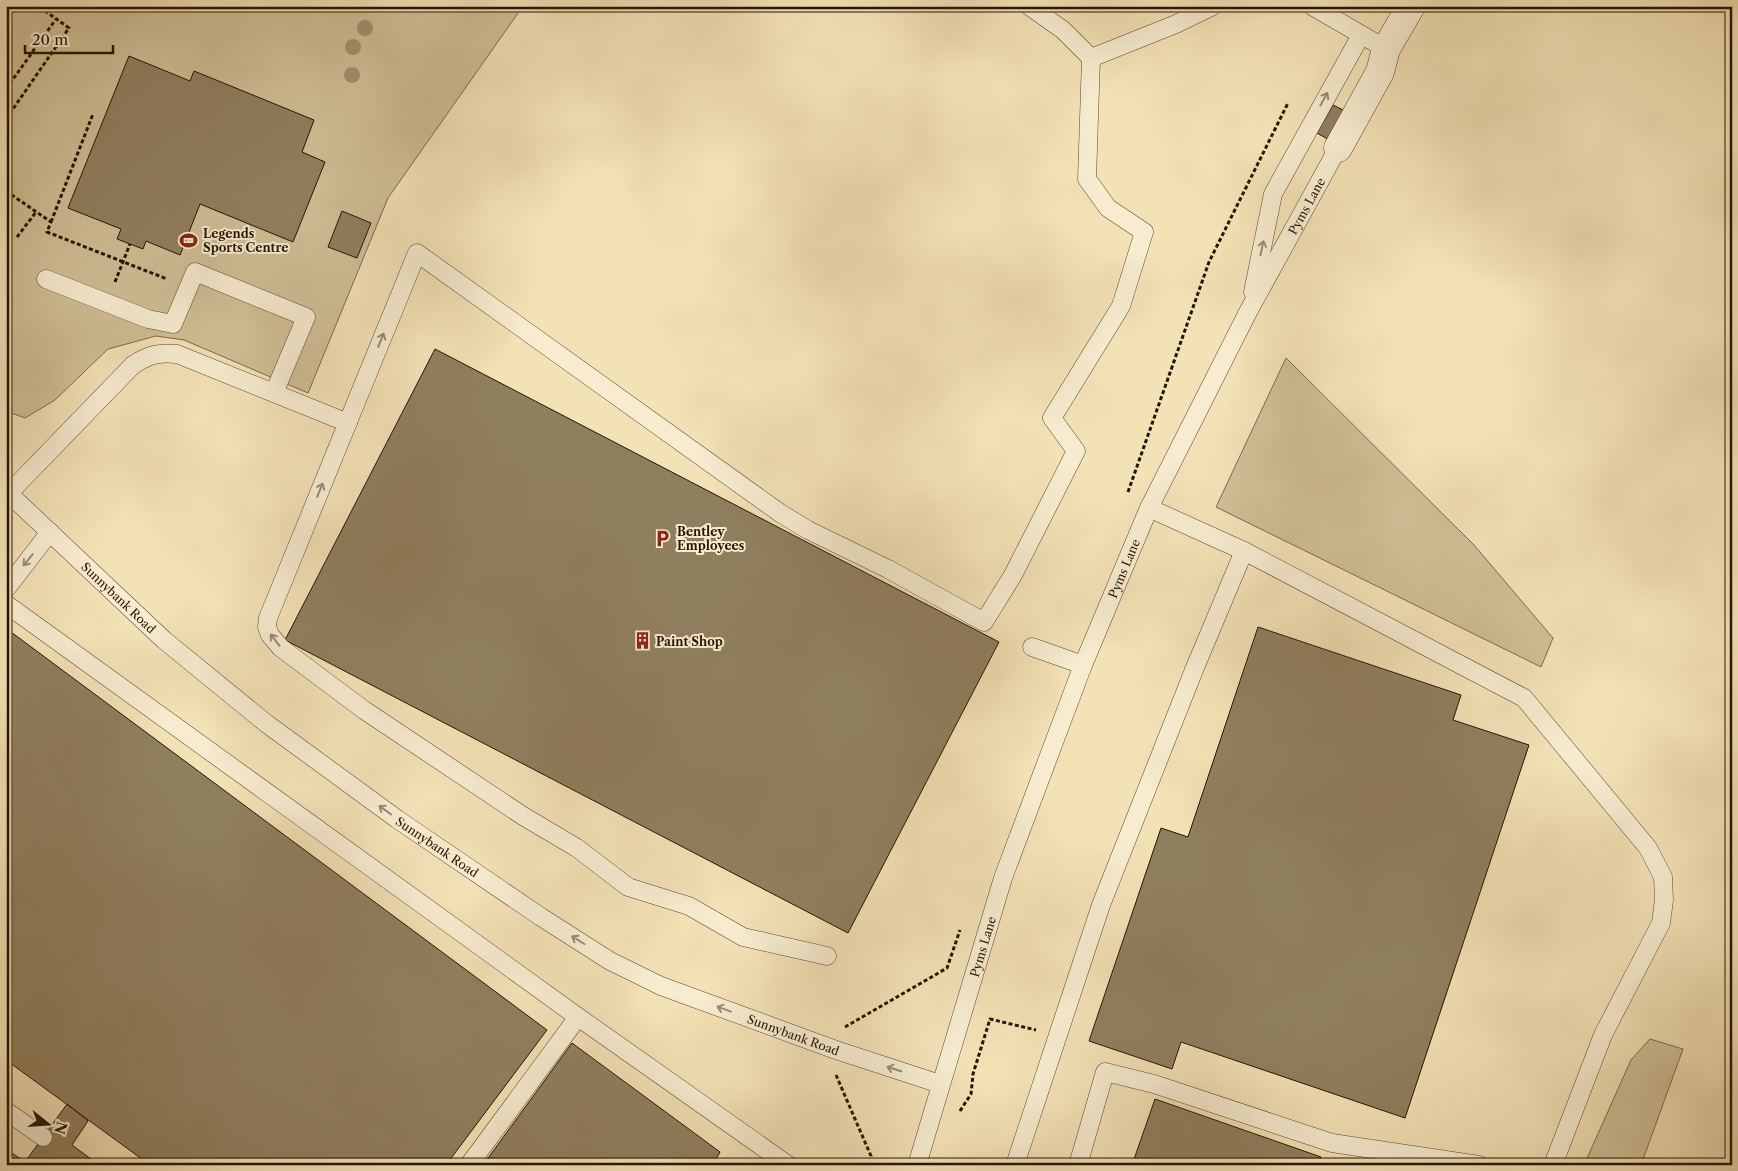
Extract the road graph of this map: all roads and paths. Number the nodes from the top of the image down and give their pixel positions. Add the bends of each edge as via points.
1 (38, 6) edge
2 (1029, 6) edge
3 (1213, 6) edge
4 (1312, 6) edge
5 (1412, 6) edge
6 (56, 19) junction
7 (1361, 34) junction
8 (1386, 49) junction
9 (1090, 58) junction
10 (6, 89) edge
11 (93, 114) dead end
12 (6, 119) edge
13 (1338, 148) joint
14 (6, 191) edge
15 (36, 212) junction
16 (51, 222) junction
17 (17, 237) dead end
18 (46, 279) dead end
19 (189, 287) junction
20 (1248, 312) junction
21 (274, 393) junction
22 (348, 422) junction
23 (8, 492) edge
24 (1149, 508) junction
25 (50, 532) junction
26 (1244, 551) junction
27 (6, 589) edge
28 (6, 604) edge
29 (1032, 647) dead end
30 (1082, 665) junction
31 (827, 956) dead end
32 (578, 1017) junction
33 (1059, 1034) junction
34 (940, 1084) junction
35 (6, 1111) edge
36 (958, 1114) dead end
37 (43, 1137) dead end
38 (469, 1165) edge
39 (788, 1165) edge
40 (917, 1165) edge
41 (1015, 1165) edge
42 (1078, 1165) edge
43 (1479, 1165) edge
44 (1553, 1165) edge

1 - 6 path
2 - 9 lane via 1063,30
3 - 9 lane
4 - 7 lane
5 - 8 street, Pyms Lane
6 - 10 path
6 - 12 path via 69,28
7 - 8 lane
20 -> 7 lane via 1273,194
8 - 13 street, Pyms Lane via 1380,72
22 -> 9 lane via 417,253 780,513 984,622 1014,575 1076,451 1052,418 1120,306 1144,232 1108,208 1087,179
11 - 16 path
13 - 20 lane, Pyms Lane
14 - 15 path
15 - 16 path
15 - 17 path
16 - 19 path via 47,232
18 - 19 lane via 148,319 173,324
19 - 21 lane via 195,272 306,317
20 - 24 lane, Pyms Lane
21 - 22 lane
21 - 23 lane via 177,354 148,355 133,364
31 -> 22 lane via 743,937 688,906 628,887 577,848 523,816 364,710 281,648 270,635 268,618
23 - 25 lane, Sunnybank Road
24 - 26 lane
24 - 30 lane, Pyms Lane
25 -> 27 lane
34 -> 25 lane, Sunnybank Road via 661,986 603,956 397,819 267,724 164,640
26 - 33 lane via 1105,896
26 - 44 lane via 1524,698 1655,860 1663,877 1664,900 1660,922 1603,1035
28 - 32 lane
29 - 30 lane
30 - 34 lane, Pyms Lane via 1003,878
32 - 38 lane
32 - 39 lane
33 - 36 path via 990,1019 973,1074 971,1094
33 - 41 lane
34 - 40 lane, Pyms Lane
35 - 37 lane
42 - 43 lane via 1105,1072 1154,1084 1332,1143

